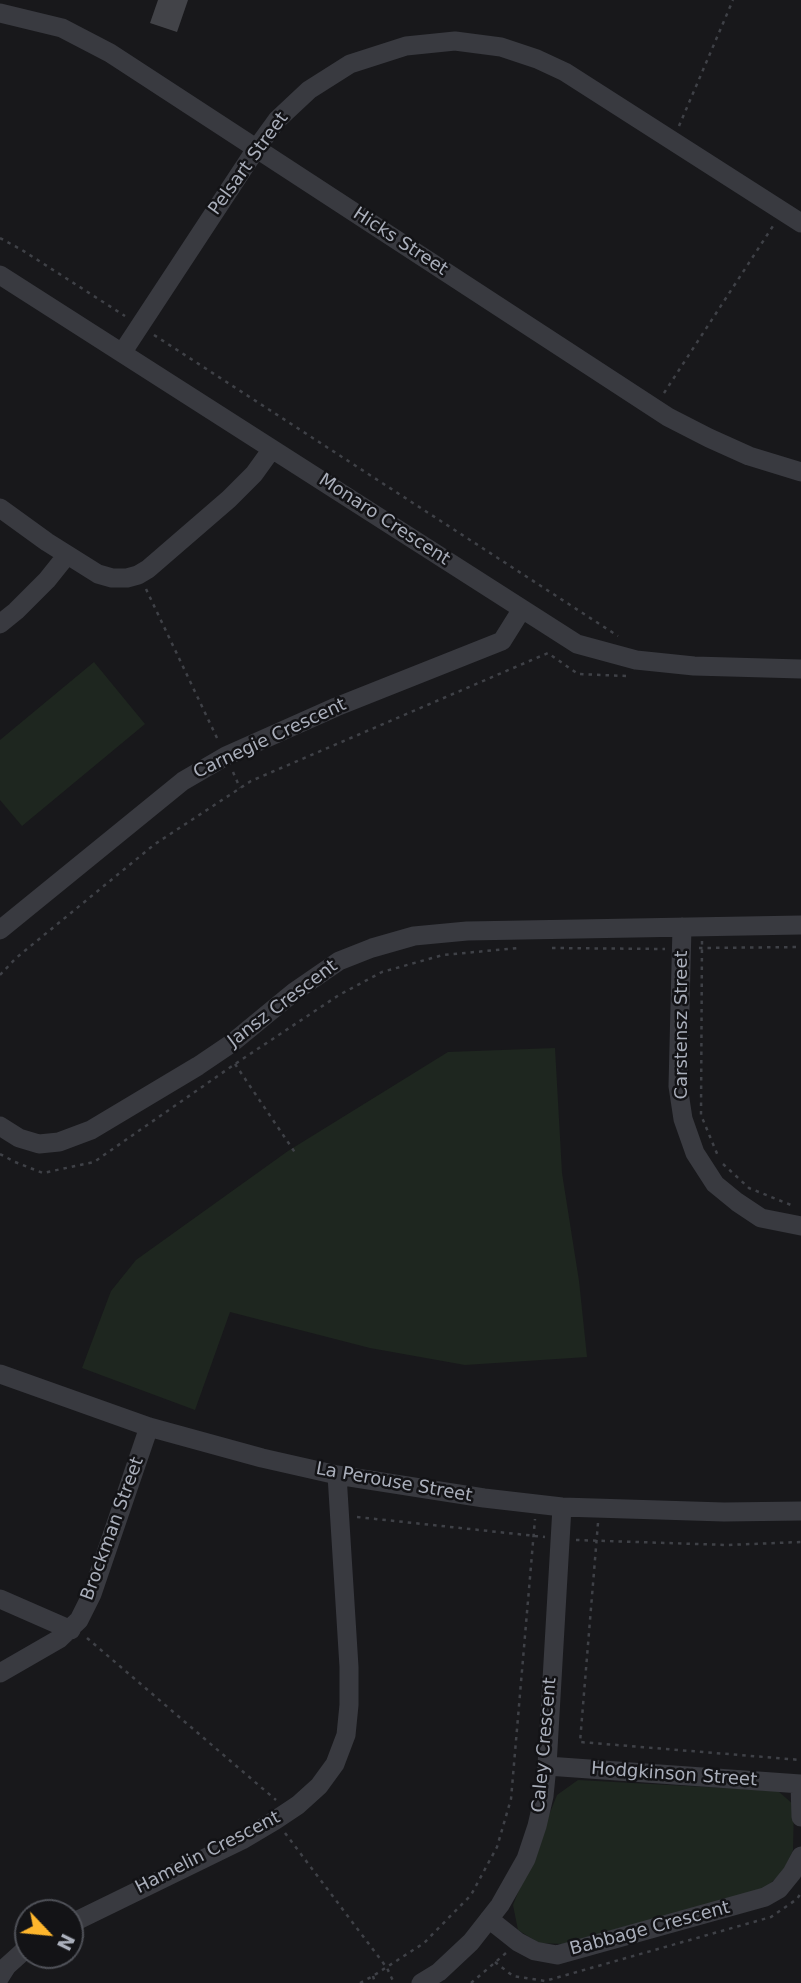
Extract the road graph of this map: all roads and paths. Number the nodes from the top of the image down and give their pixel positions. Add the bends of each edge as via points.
1 (733, 0) edge
2 (0, 13) edge
3 (672, 141) junction
4 (256, 149) junction
5 (783, 211) junction
6 (801, 223) edge
7 (0, 238) edge
8 (0, 275) edge
9 (140, 326) junction
10 (122, 353) junction
11 (655, 408) junction
12 (272, 449) junction
13 (801, 472) edge
14 (0, 508) edge
15 (67, 555) junction
16 (138, 575) junction
17 (522, 609) junction
18 (3, 619) edge
19 (621, 638) dead end
20 (801, 669) edge
21 (634, 676) dead end
22 (226, 756) junction
23 (240, 788) junction
24 (801, 926) edge
25 (692, 927) junction
26 (0, 930) edge
27 (801, 947) edge
28 (526, 948) dead end
29 (552, 948) dead end
30 (702, 948) junction
31 (682, 949) junction
32 (0, 975) edge
33 (235, 1064) junction
34 (0, 1126) edge
35 (0, 1154) edge
36 (296, 1154) dead end
37 (798, 1217) edge
38 (0, 1374) edge
39 (149, 1427) junction
40 (337, 1475) junction
41 (536, 1504) junction
42 (562, 1507) junction
43 (599, 1508) junction
44 (801, 1511) edge
45 (0, 1599) edge
46 (73, 1628) junction
47 (0, 1673) edge
48 (801, 1760) edge
49 (547, 1766) junction
50 (801, 1784) edge
51 (289, 1811) junction
52 (801, 1817) edge
53 (280, 1832) dead end
54 (801, 1856) edge
55 (801, 1893) edge
56 (84, 1917) edge
57 (489, 1919) junction
58 (518, 1942) junction
59 (14, 1960) edge
60 (495, 1962) junction
61 (387, 1968) junction
62 (373, 1976) junction
63 (0, 1977) edge
64 (360, 1983) edge
65 (375, 1983) edge
66 (394, 1983) edge
67 (421, 1983) edge
68 (471, 1983) edge

1 - 3 path
2 - 4 street, Hicks Street via 62,28 85,39
3 - 4 street, Pelsart Street via 537,59 502,47 455,41 406,46 350,64 309,90 277,120
3 - 5 street, Pelsart Street
4 - 9 street, Pelsart Street
4 - 11 street, Hicks Street
5 - 6 street, Pelsart Street
5 - 11 path
7 - 9 path
8 - 10 street, Monaro Crescent
9 - 10 street, Pelsart Street
9 - 19 path
10 - 12 street, Monaro Crescent
11 - 13 street, Hicks Street via 739,452
12 - 16 street via 229,499
12 - 17 street, Monaro Crescent
14 - 15 street
15 - 16 street via 106,577
15 - 18 street via 47,580
16 - 22 path
17 - 20 street, Monaro Crescent via 577,644 636,660
17 - 22 street, Carnegie Crescent via 502,641
21 - 23 path via 578,674 548,653
22 - 23 path
22 - 26 street, Carnegie Crescent via 183,781
23 - 32 path via 155,844
24 - 25 street, Jansz Crescent
25 - 30 path
25 - 31 street, Carstensz Street
25 - 34 street, Jansz Crescent via 467,930 414,936 372,948 340,961 232,1043 91,1130 39,1144
27 - 30 path
28 - 33 path via 443,955 382,972
29 - 31 path
30 - 31 path
30 - 37 path via 701,1115 720,1160 749,1188
31 - 37 street, Carstensz Street via 678,1086 695,1153 715,1184 761,1218
33 - 35 path via 94,1162 43,1173
33 - 36 path
38 - 39 street, La Perouse Street
39 - 40 street, La Perouse Street
39 - 46 street, Brockman Street via 92,1594
40 - 41 street, La Perouse Street
40 - 51 street, Hamelin Crescent via 349,1667 346,1735 335,1764 319,1786
41 - 42 street, La Perouse Street
41 - 61 path via 511,1799 496,1847 471,1895 424,1942
42 - 43 street, La Perouse Street
42 - 49 street, Caley Crescent
43 - 44 street, La Perouse Street
43 - 48 path via 580,1742
45 - 46 street
46 - 47 street, Brockman Street
46 - 51 path
49 - 50 street, Hodgkinson Street
49 - 57 street, Caley Crescent via 544,1796 526,1858
50 - 52 street
51 - 56 street, Hamelin Crescent via 242,1840
53 - 61 path via 283,1830
54 - 58 street, Babbage Crescent via 779,1889 765,1897 556,1955
55 - 60 path via 771,1917 545,1981 513,1976
57 - 58 street, Babbage Crescent
57 - 67 street, Caley Crescent via 471,1942
58 - 60 path
59 - 63 street
60 - 68 path
61 - 62 path
61 - 66 path
62 - 64 path
62 - 65 path

